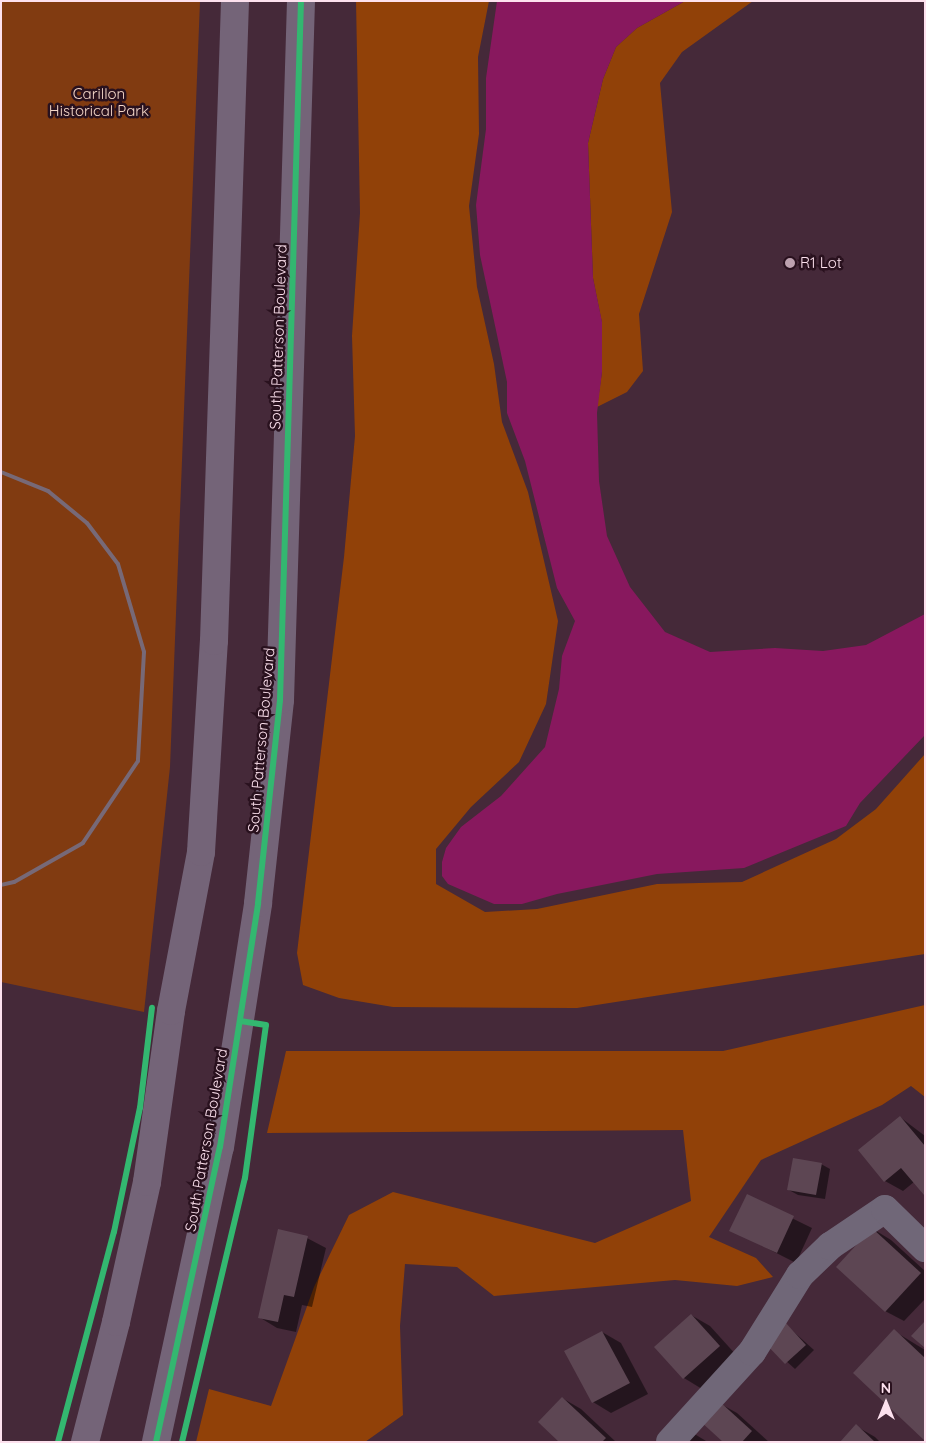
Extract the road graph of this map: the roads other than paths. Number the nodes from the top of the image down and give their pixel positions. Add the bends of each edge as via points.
1 (235, 1) edge
2 (302, 1) edge
3 (925, 1248) edge
4 (85, 1442) edge
5 (156, 1442) edge
6 (670, 1442) edge

1 - 4 main road via 214,641 201,852 171,1011 147,1182
2 - 5 main road, South Patterson Boulevard via 280,700 258,903 220,1147
3 - 6 street via 885,1209 830,1246 800,1275 752,1352

